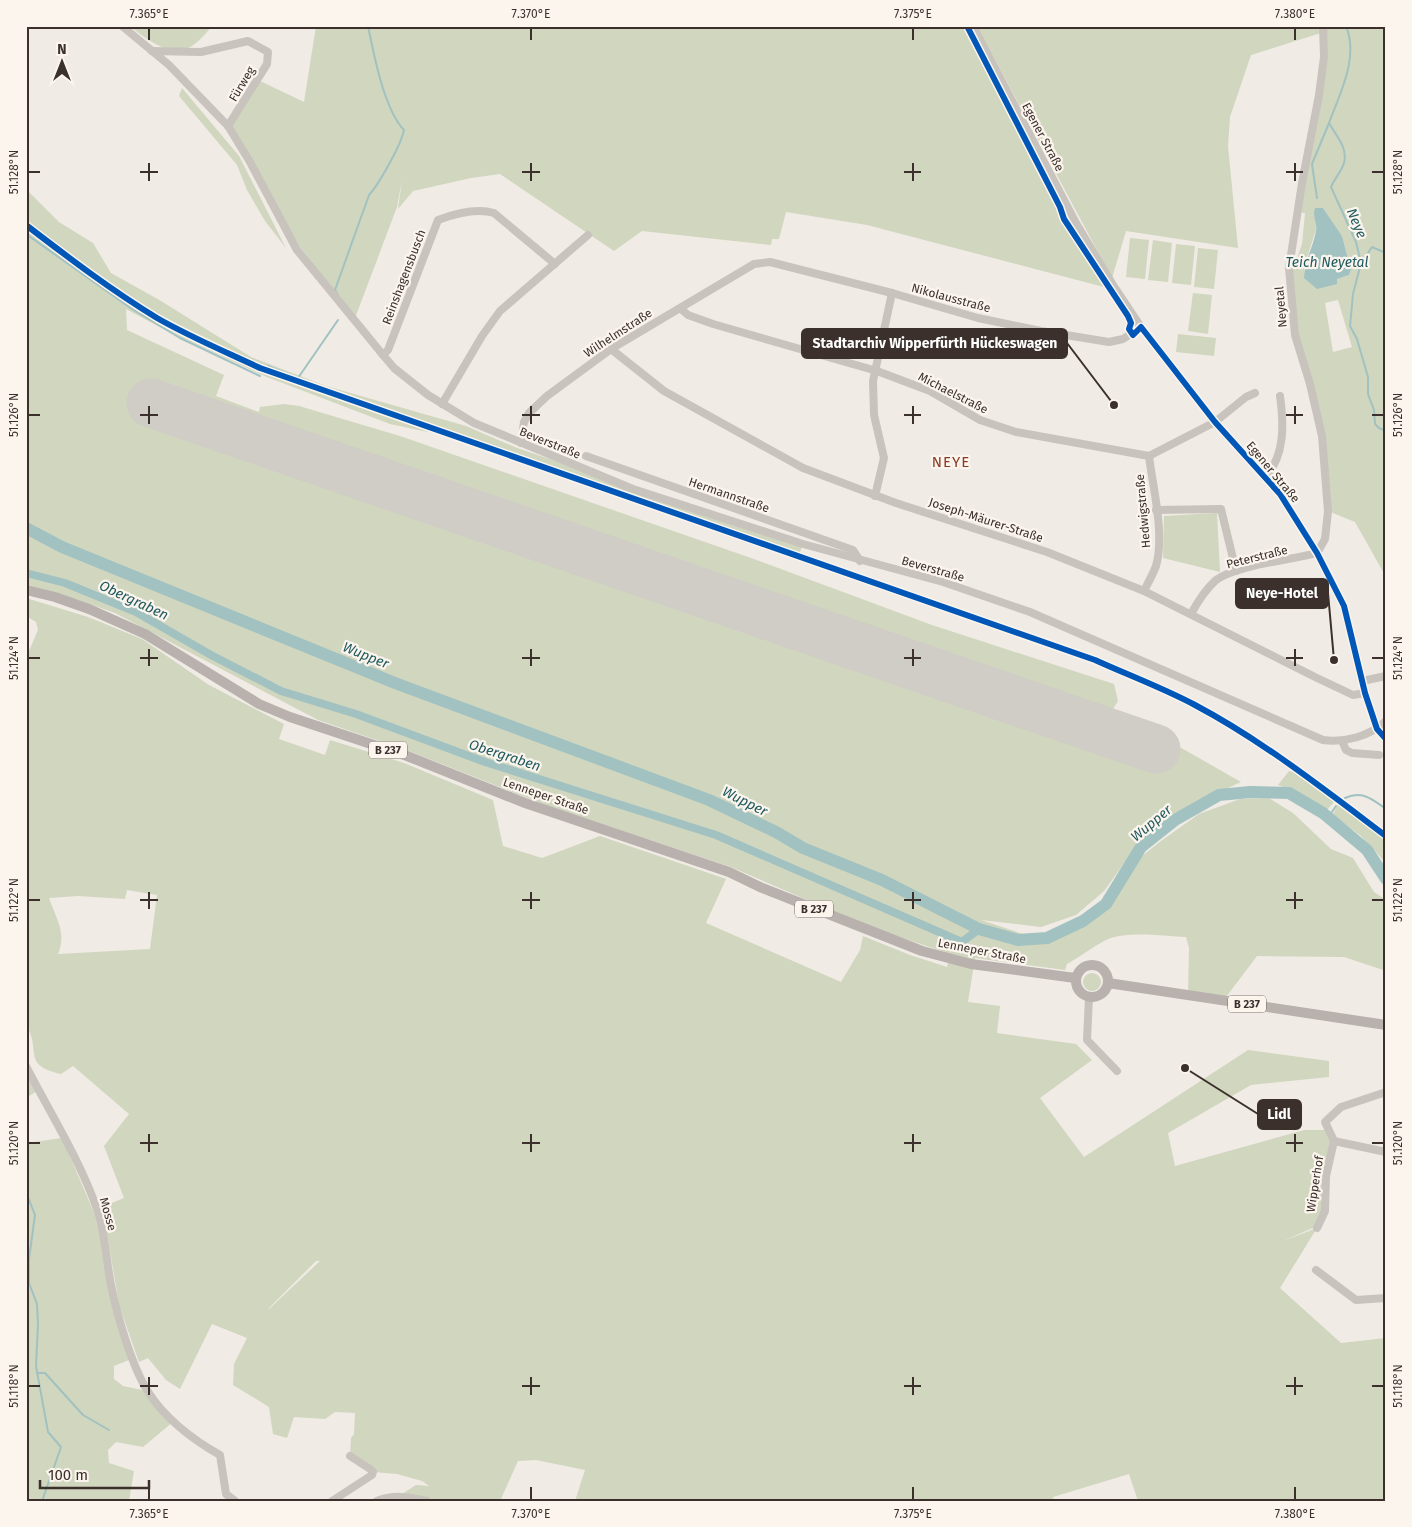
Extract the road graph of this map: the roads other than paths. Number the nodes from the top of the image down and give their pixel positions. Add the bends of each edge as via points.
1 (122, 26) edge
2 (973, 26) edge
3 (1323, 26) edge
4 (152, 50) junction
5 (228, 126) junction
6 (588, 235) dead end
7 (555, 264) junction
8 (754, 264) joint
9 (892, 293) junction
10 (681, 309) junction
11 (1141, 327) junction
12 (611, 349) junction
13 (383, 355) junction
14 (876, 371) junction
15 (1255, 393) dead end
16 (1280, 396) dead end
17 (442, 404) junction
18 (1215, 422) junction
19 (521, 444) junction
20 (586, 456) dead end
21 (1149, 456) junction
22 (1265, 478) junction
23 (875, 496) junction
24 (1156, 510) junction
25 (1317, 553) junction
26 (860, 561) junction
27 (1236, 571) junction
28 (26, 590) edge
29 (1144, 591) junction
30 (1191, 614) junction
31 (1386, 676) edge
32 (1362, 680) junction
33 (1365, 693) junction
34 (1386, 721) edge
35 (1377, 729) junction
36 (1386, 739) edge
37 (1342, 741) junction
38 (1379, 755) dead end
39 (1075, 978) junction
40 (1108, 983) junction
41 (1089, 997) junction
42 (1386, 1025) edge
43 (26, 1066) edge
44 (1117, 1071) dead end
45 (1386, 1092) edge
46 (1334, 1141) junction
47 (1386, 1152) edge
48 (1318, 1228) dead end
49 (1316, 1270) dead end
50 (1386, 1298) edge
51 (350, 1456) dead end
52 (235, 1501) edge
53 (332, 1501) edge
54 (377, 1501) edge
55 (427, 1501) edge

1 - 4 street, Beverstraße
2 - 11 street, Egener Straße via 1076,223
3 - 25 street, Neyetal via 1323,71 1289,268 1295,335 1322,436 1328,511 1325,539
4 - 5 street, Beverstraße
4 - 5 street, Fürweg via 201,52 248,41 268,52 267,64
5 - 13 street, Beverstraße via 297,250
6 - 7 street
7 - 13 street, Reinshagensbusch via 494,213 486,210 438,220 388,350
7 - 17 street via 500,311
8 - 9 street, Nikolausstraße via 770,262
8 - 10 street, Wilhelmstraße
9 - 11 street, Nikolausstraße via 980,319 1109,342 1123,339
9 - 14 street
10 - 12 street, Wilhelmstraße
10 - 14 street, Michaelstraße via 713,324
11 - 18 street, Egener Straße
12 - 19 street, Wilhelmstraße via 529,413 524,422
12 - 23 street, Joseph-Mäurer-Straße via 664,391 694,409 803,468
13 - 17 street, Beverstraße via 394,368
14 - 21 street, Michaelstraße via 930,391 980,420 1016,432
14 - 23 street via 873,398 884,458
15 - 18 street
16 - 22 street via 1281,450
17 - 19 street, Beverstraße
18 - 21 street
18 - 22 street, Egener Straße
19 - 26 street, Beverstraße via 633,489
20 - 26 street, Hermannstraße via 854,550
21 - 24 street, Hedwigstraße
22 - 25 street, Egener Straße via 1280,494
23 - 29 street, Joseph-Mäurer-Straße via 1047,552
24 - 27 street via 1222,509
24 - 29 street, Hedwigstraße via 1156,566
25 - 27 street, Peterstraße
25 - 32 street, Egener Straße via 1344,606
26 - 37 street, Beverstraße via 943,582 1030,612 1323,740
27 - 30 street, Peterstraße via 1218,579 1203,594
28 - 39 main road, Lenneper Straße / B 237 via 55,596 145,634 259,704 296,720 407,756 525,803 729,872 760,888 922,951 971,964
29 - 30 street, Joseph-Mäurer-Straße
30 - 33 street, Joseph-Mäurer-Straße via 1353,695
31 - 32 street
32 - 33 street, Egener Straße
33 - 35 street, Egener Straße
34 - 35 street
35 - 36 street, Egener Straße
35 - 37 street, Beverstraße
37 - 38 street via 1346,750 1352,753
39 - 40 main road via 1082,968 1093,965 1106,973
39 - 41 main road via 1080,992
40 - 41 main road via 1099,995
40 - 42 main road, B 237
41 - 44 street via 1087,1040
43 - 52 street, Mosse via 75,1158 97,1209 114,1298 147,1391 201,1444 220,1455 226,1494
45 - 46 street, Wipperhof via 1335,1110 1325,1122
46 - 47 street, Wipperhof
46 - 48 street, Wipperhof via 1326,1176 1325,1211
49 - 50 street via 1356,1300
51 - 53 street via 370,1469 372,1475
54 - 55 street via 398,1496

